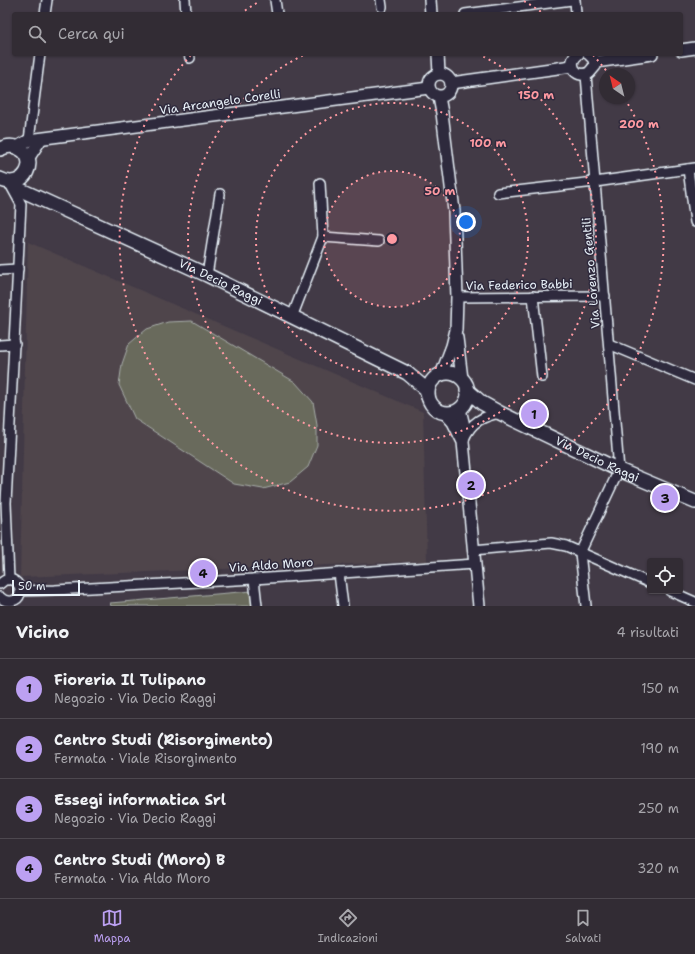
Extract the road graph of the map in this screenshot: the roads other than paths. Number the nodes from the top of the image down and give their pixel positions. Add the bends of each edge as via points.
1 (47, 0) edge
2 (185, 0) edge
3 (275, 0) edge
4 (430, 0) edge
5 (573, 0) edge
6 (45, 12) edge
7 (186, 12) edge
8 (277, 12) edge
9 (432, 12) edge
10 (480, 12) edge
11 (576, 12) edge
12 (695, 48) edge
13 (683, 50) edge
14 (40, 56) edge
15 (438, 56) edge
16 (576, 56) edge
17 (622, 56) edge
18 (592, 58) edge
19 (572, 66) junction
20 (439, 74) junction
21 (586, 75) junction
22 (451, 83) junction
23 (429, 88) junction
24 (439, 97) junction
25 (35, 140) junction
26 (17, 147) junction
27 (0, 149) edge
28 (28, 159) junction
29 (691, 169) edge
30 (26, 174) junction
31 (8, 181) edge
32 (595, 182) junction
33 (320, 183) dead end
34 (498, 192) dead end
35 (32, 194) junction
36 (220, 194) dead end
37 (21, 204) junction
38 (695, 222) edge
39 (323, 237) junction
40 (379, 241) dead end
41 (18, 269) junction
42 (0, 270) edge
43 (207, 275) junction
44 (533, 296) junction
45 (605, 296) junction
46 (457, 297) junction
47 (292, 317) junction
48 (456, 330) junction
49 (15, 344) junction
50 (609, 344) junction
51 (0, 345) edge
52 (407, 373) junction
53 (441, 375) junction
54 (542, 377) dead end
55 (695, 380) edge
56 (465, 384) junction
57 (428, 397) junction
58 (462, 407) junction
59 (445, 413) junction
60 (500, 414) junction
61 (5, 416) edge
62 (463, 442) junction
63 (619, 470) junction
64 (695, 502) edge
65 (3, 503) edge
66 (472, 550) junction
67 (580, 553) junction
68 (474, 564) junction
69 (339, 573) junction
70 (254, 579) junction
71 (9, 580) junction
72 (647, 581) edge
73 (0, 584) edge
74 (20, 591) junction
75 (677, 594) edge
76 (0, 597) edge
77 (695, 602) edge
78 (9, 604) edge
79 (257, 606) edge
80 (342, 606) edge
81 (479, 606) edge
82 (586, 606) edge

1 - 6 street
2 - 7 street
3 - 8 street
4 - 9 street
5 - 10 street
5 - 11 street
12 - 13 street
14 - 25 street
15 - 20 street
16 - 19 street
17 - 18 street
18 - 21 street via 594,69
19 - 21 street via 576,72
19 - 22 street
20 - 22 street via 448,78
20 - 23 street via 430,80
21 - 32 street, Via Lorenzo Gentili
22 - 24 street via 448,93
23 - 24 street via 432,94
23 - 25 street, Via Arcangelo Corelli
24 - 46 street via 454,211
25 - 26 street, Via Arcangelo Corelli
25 - 28 street
26 - 27 main road via 8,146
26 - 28 main road
28 - 30 main road
29 - 32 street
29 - 38 street
30 - 31 main road via 22,178
30 - 35 main road
31 - 35 main road, Via Decio Raggi
31 - 37 street
32 - 34 street
32 - 45 street, Via Lorenzo Gentili
33 - 39 street
35 - 37 street
35 - 43 main road, Via Decio Raggi
36 - 43 street
37 - 41 street
39 - 40 street
39 - 47 street
41 - 42 street
41 - 49 street
43 - 47 main road, Via Decio Raggi
44 - 45 street, Via Federico Babbi
44 - 46 street, Via Federico Babbi
44 - 54 street
45 - 50 street, Via Lorenzo Gentili
46 - 48 street
47 - 52 main road, Via Decio Raggi
48 - 53 street
48 - 56 street
49 - 51 street
49 - 61 street
50 - 55 street
50 - 63 street, Via Lorenzo Gentili
52 - 53 main road, Via Decio Raggi
52 - 57 main road, Via Decio Raggi via 426,389
53 - 56 main road, Via Decio Raggi via 457,375
53 - 57 main road via 432,382
56 - 58 main road via 468,395
56 - 60 main road, Via Decio Raggi via 482,403
57 - 59 main road, Via Decio Raggi via 434,408
58 - 59 main road
58 - 60 main road, Via Decio Raggi
58 - 62 street
59 - 62 street via 453,422
60 - 62 street via 486,416 477,421
60 - 63 main road, Via Decio Raggi
61 - 65 street
62 - 66 street
63 - 64 main road, Via Decio Raggi
63 - 67 street
65 - 71 street
66 - 67 street via 551,542
66 - 68 street
67 - 72 street
67 - 82 street
68 - 69 street, Via Aldo Moro
68 - 81 street
69 - 70 street, Via Aldo Moro
69 - 80 street
70 - 74 street, Via Aldo Moro
70 - 79 street
71 - 73 street
71 - 74 street via 18,584
74 - 78 street
75 - 77 street
76 - 78 street

